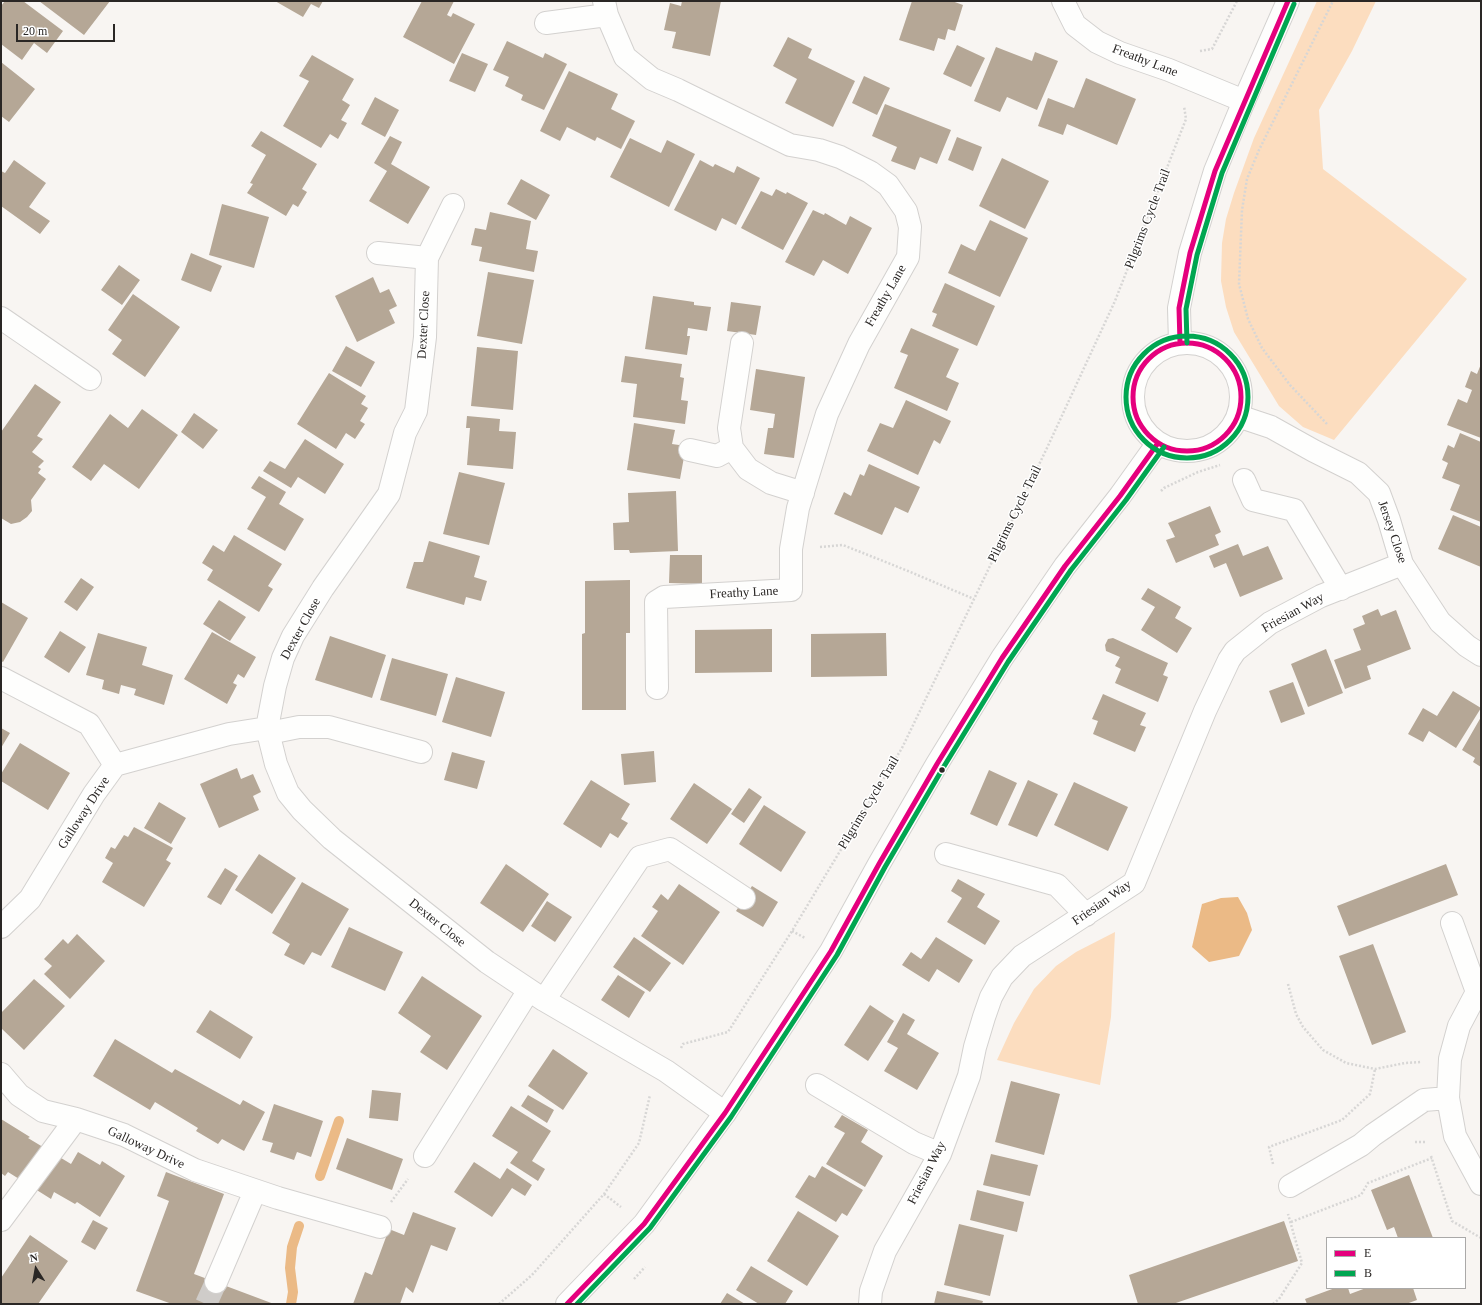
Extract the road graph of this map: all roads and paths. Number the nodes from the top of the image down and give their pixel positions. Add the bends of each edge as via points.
1 (1063, 1) edge
2 (1236, 1) edge
3 (1288, 1) edge
4 (1333, 1) edge
5 (606, 8) edge
6 (546, 23) dead end
7 (1198, 51) dead end
8 (1244, 101) junction
9 (1183, 103) dead end
10 (453, 205) dead end
11 (378, 253) dead end
12 (427, 258) junction
13 (1, 318) edge
14 (742, 343) dead end
15 (1180, 343) junction
16 (90, 380) dead end
17 (1238, 416) junction
18 (1158, 443) junction
19 (732, 448) junction
20 (690, 450) dead end
21 (1314, 451) junction
22 (1227, 463) dead end
23 (1244, 480) dead end
24 (1159, 493) dead end
25 (803, 494) junction
26 (790, 549) junction
27 (1402, 564) junction
28 (1341, 589) junction
29 (974, 599) junction
30 (1481, 655) edge
31 (1, 678) edge
32 (657, 688) dead end
33 (268, 730) junction
34 (421, 752) dead end
35 (115, 765) junction
36 (946, 854) dead end
37 (744, 898) dead end
38 (1086, 915) junction
39 (1452, 922) dead end
40 (1, 927) edge
41 (1288, 984) dead end
42 (1479, 992) edge
43 (536, 995) junction
44 (679, 1050) dead end
45 (1450, 1059) junction
46 (1375, 1069) junction
47 (1, 1074) edge
48 (817, 1085) dead end
49 (651, 1093) dead end
50 (1448, 1098) junction
51 (725, 1113) junction
52 (76, 1119) junction
53 (940, 1154) junction
54 (425, 1156) joint
55 (1432, 1158) dead end
56 (1481, 1184) edge
57 (1284, 1185) junction
58 (255, 1190) junction
59 (1, 1220) edge
60 (1291, 1222) junction
61 (380, 1227) joint
62 (216, 1282) tunnel mouth
63 (498, 1304) edge
64 (567, 1304) edge
65 (870, 1304) edge
66 (1273, 1304) edge

1 - 8 street, Freathy Lane via 1075,25 1097,42
2 - 7 path via 1212,50
3 - 8 street
4 - 21 path via 1246,179 1242,210 1239,284 1248,319 1262,348 1290,385 1327,424
5 - 6 street, Freathy Lane
5 - 25 street, Freathy Lane via 625,58 652,79 790,144 820,150 870,172 888,185 906,211 910,227 908,258 859,344 830,407
8 - 15 street via 1215,171 1190,252 1179,308
9 - 29 path, Pilgrims Cycle Trail via 1186,119 1115,301
10 - 12 street, Dexter Close
11 - 12 street
12 - 33 street, Dexter Close via 425,337 416,411 404,433 389,494 323,588 293,636 275,686
13 - 16 street
14 - 19 street via 729,428
15 - 17 street via 1199,344 1216,350 1230,363 1239,380 1242,398
15 - 18 street via 1164,347 1150,356 1134,385 1132,402 1137,418 1145,432
17 - 18 street via 1223,438 1204,448 1189,452 1172,450
17 - 21 street, Jersey Close via 1271,427
18 - 51 street via 1065,566 1002,658 937,764 830,951
19 - 20 street via 717,456
19 - 25 street via 748,469 771,483
21 - 27 street, Jersey Close via 1358,473 1379,493
22 - 24 path via 1198,472 1164,488
23 - 28 street via 1254,500 1294,510
25 - 26 street, Freathy Lane
26 - 29 path via 843,545
26 - 32 street, Freathy Lane via 791,590 664,597 656,602
27 - 28 street, Friesian Way
27 - 30 street, Jersey Close via 1440,622
28 - 38 street, Friesian Way via 1321,596 1270,623 1235,651 1205,711 1134,883
29 - 44 path, Pilgrims Cycle Trail via 902,748 728,1032 684,1044
31 - 35 street via 89,724
33 - 34 street, Galloway Drive via 329,727
33 - 35 street, Galloway Drive via 229,734
33 - 43 street, Dexter Close via 276,764 288,793 302,810 332,839 486,962
35 - 40 street, Galloway Drive via 94,794 30,899
36 - 38 street via 1057,885
37 - 43 street via 670,849 640,857
38 - 53 street, Friesian Way via 1022,956 1002,977 984,1017 969,1076
39 - 42 street
41 - 46 path via 1296,1014 1303,1027 1323,1050 1346,1063
42 - 45 street via 1459,1026
43 - 51 street, Dexter Close via 666,1071
43 - 54 street
45 - 46 path
45 - 50 street
46 - 57 path via 1370,1094 1342,1120 1269,1147
47 - 52 street, Galloway Drive via 19,1095 43,1111
48 - 53 street via 914,1143
49 - 63 path via 639,1143 604,1194 532,1275
50 - 56 street via 1456,1136
50 - 57 street via 1424,1100 1361,1145
51 - 64 street via 644,1224
52 - 58 street, Galloway Drive via 124,1135 194,1170
52 - 59 street
53 - 65 street, Friesian Way via 885,1250
54 - 61 path via 392,1197
55 - 60 path via 1368,1183 1362,1196
57 - 60 path
58 - 61 street, Galloway Drive
58 - 62 street
60 - 66 path via 1302,1263 1279,1299

